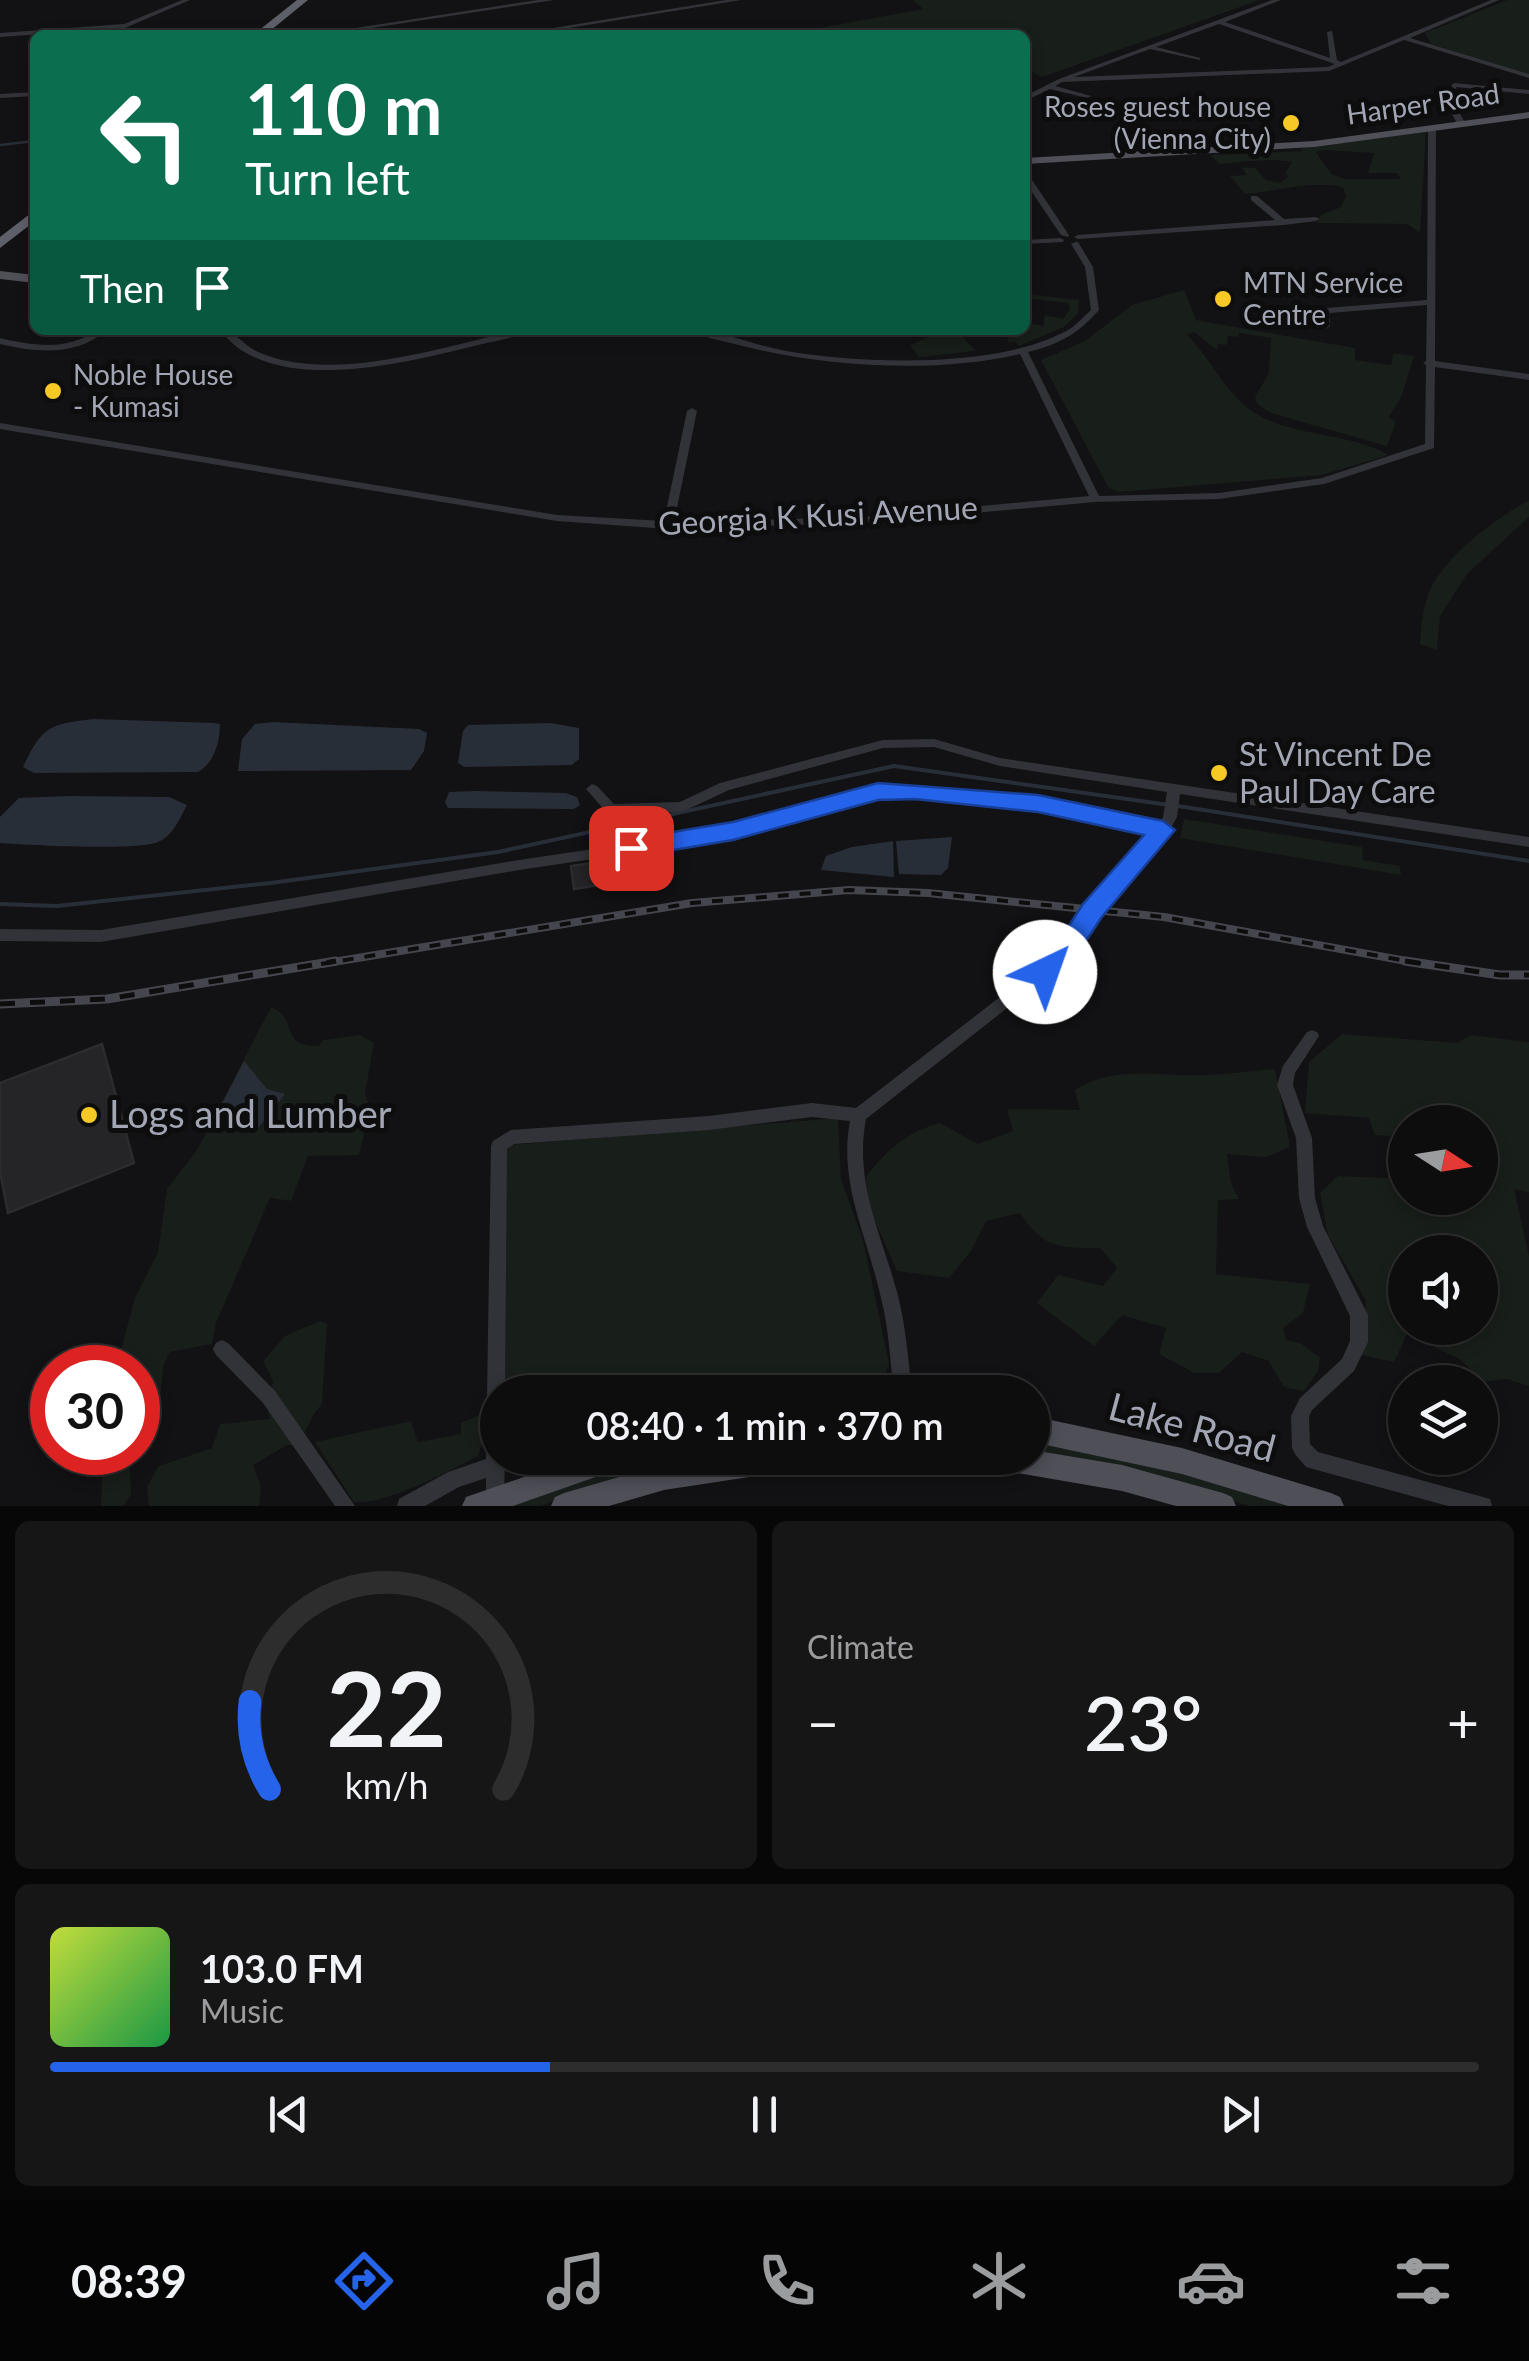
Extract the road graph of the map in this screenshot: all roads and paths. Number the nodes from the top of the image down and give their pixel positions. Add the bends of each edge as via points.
1 (186, 0) edge
2 (303, 0) edge
3 (551, 0) edge
4 (738, 0) edge
5 (1278, 0) edge
6 (1496, 0) edge
7 (1219, 22) junction
8 (125, 26) junction
9 (69, 30) edge
10 (130, 30) edge
11 (264, 30) edge
12 (347, 30) edge
13 (545, 30) edge
14 (1422, 30) junction
15 (1330, 32) dead end
16 (30, 33) edge
17 (0, 35) edge
18 (1404, 38) junction
19 (1427, 44) junction
20 (1150, 48) junction
21 (1198, 59) dead end
22 (1338, 62) junction
23 (1529, 76) edge
24 (1061, 80) junction
25 (1048, 86) junction
26 (1529, 92) edge
27 (30, 94) edge
28 (0, 96) edge
29 (1088, 96) dead end
30 (1030, 97) edge
31 (1529, 115) edge
32 (1462, 123) junction
33 (1432, 128) junction
34 (1030, 161) edge
35 (1030, 184) edge
36 (1254, 198) dead end
37 (30, 218) edge
38 (1316, 219) dead end
39 (1284, 223) junction
40 (1062, 237) junction
41 (3, 239) edge
42 (1076, 240) junction
43 (1030, 241) edge
44 (0, 279) edge
45 (28, 279) edge
46 (1429, 302) junction
47 (1326, 326) dead end
48 (94, 335) edge
49 (227, 335) edge
50 (503, 335) edge
51 (713, 335) edge
52 (0, 341) edge
53 (1024, 352) junction
54 (1428, 364) junction
55 (1529, 376) edge
56 (692, 410) dead end
57 (0, 426) edge
58 (1095, 499) junction
59 (668, 526) junction
60 (592, 790) dead end
61 (1173, 794) junction
62 (1166, 823) junction
63 (1529, 842) edge
64 (0, 935) edge
65 (1312, 1036) dead end
66 (858, 1115) junction
67 (222, 1349) dead end
68 (495, 1375) edge
69 (901, 1375) edge
70 (1050, 1433) edge
71 (1050, 1466) edge
72 (480, 1471) edge
73 (492, 1475) edge
74 (564, 1475) edge
75 (671, 1475) edge
76 (485, 1501) edge
77 (346, 1506) edge
78 (406, 1506) edge
79 (564, 1506) edge
80 (1223, 1506) edge
81 (1331, 1506) edge
82 (1483, 1506) edge

1 - 8 street
2 - 11 highway
3 - 12 street
4 - 13 street
5 - 7 street
6 - 14 street
7 - 20 street
7 - 22 street
8 - 9 street
8 - 10 street
14 - 18 street
14 - 19 street
15 - 22 street
16 - 17 street
18 - 19 street
18 - 22 street
19 - 23 street
20 - 21 street
20 - 24 street
22 - 24 street via 1315,72
24 - 25 street
25 - 29 street
25 - 30 street
26 - 32 street via 1454,85 1450,105
27 - 28 street
31 - 32 main road, Harper Road
32 - 33 main road, Harper Road
33 - 34 main road, Harper Road via 1314,144
33 - 46 street
35 - 40 street
36 - 39 street
37 - 41 highway
38 - 39 street
39 - 42 street
40 - 42 street
40 - 43 street
42 - 53 street via 1089,267 1094,310 1077,330
44 - 45 main road
46 - 47 street via 1326,311
46 - 54 street
48 - 52 street via 48,348
49 - 50 street via 286,364 336,368
51 - 53 street via 856,361
53 - 58 street
54 - 55 street
54 - 58 street, Georgia K Kusi Avenue via 1430,446 1324,481 1268,491
56 - 59 street
57 - 59 street, Georgia K Kusi Avenue via 556,518
58 - 59 street, Georgia K Kusi Avenue via 816,523
60 - 61 street via 611,809 667,810 831,757 916,743
61 - 62 street
61 - 63 street
62 - 64 street via 1038,803 878,791 688,840 274,908 101,936
62 - 66 street via 1062,957
65 - 82 street via 1285,1085 1304,1138 1315,1227 1360,1316 1359,1342 1348,1365 1300,1416 1301,1448 1313,1460
66 - 68 street via 812,1110 504,1140 496,1152
66 - 69 street via 850,1143 890,1298
67 - 77 street via 269,1397
70 - 81 main road, Lake Road via 1182,1461
71 - 80 main road, Lake Road
72 - 78 street
73 - 76 street
74 - 76 main road
75 - 79 main road

